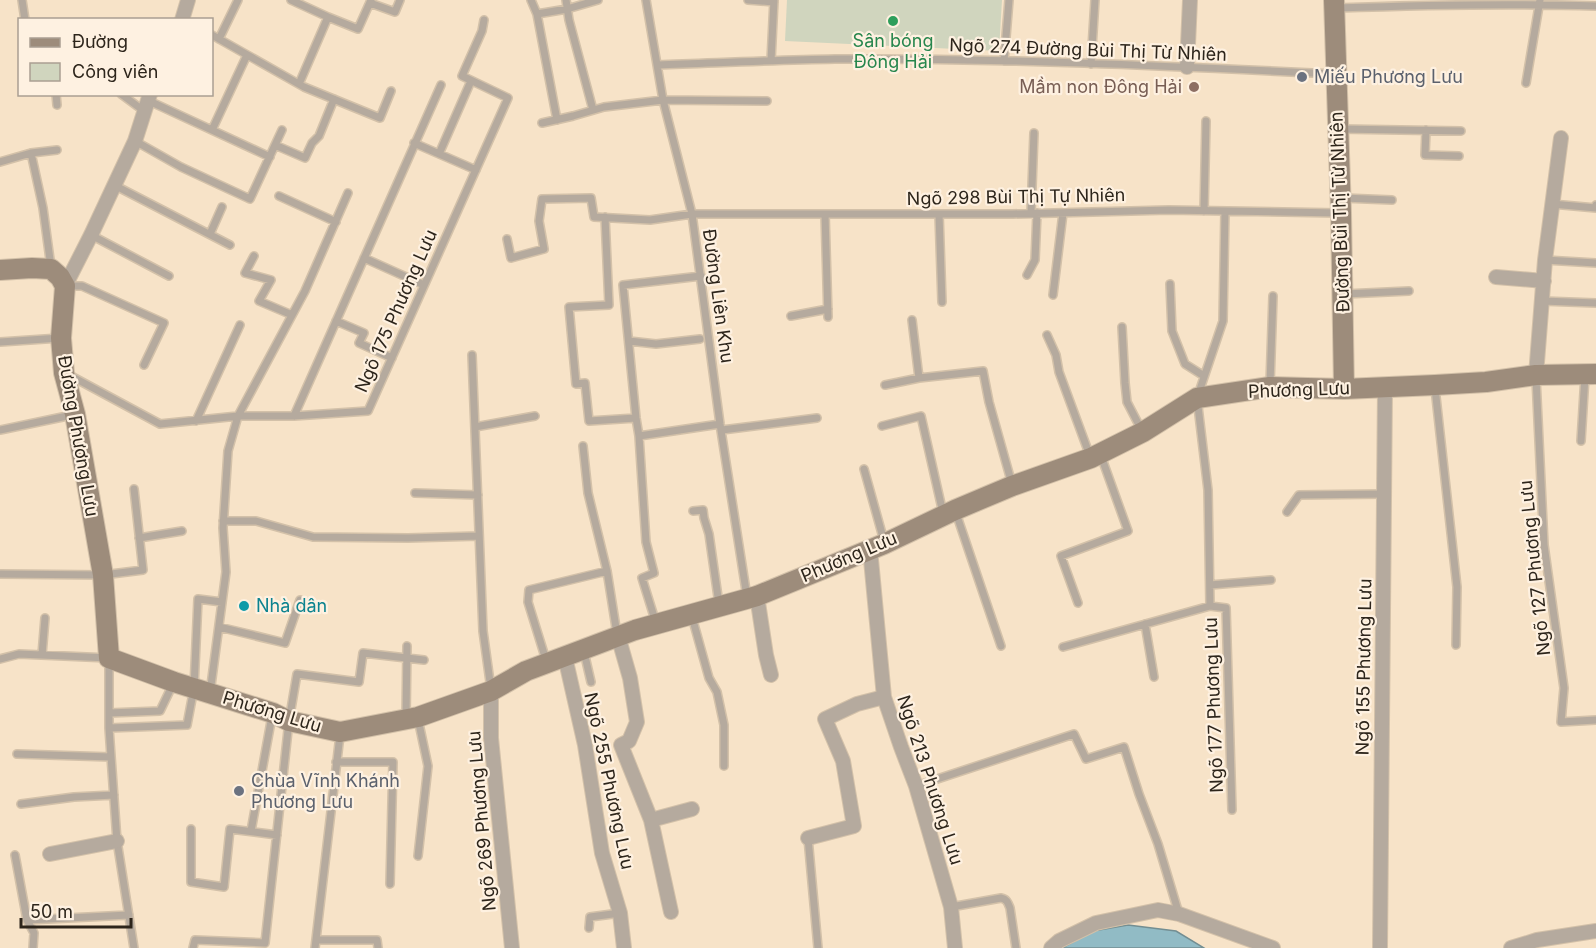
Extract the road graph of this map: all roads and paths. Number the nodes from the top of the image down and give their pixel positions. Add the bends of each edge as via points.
1 (22, 0) edge
2 (188, 0) edge
3 (238, 0) edge
4 (291, 0) edge
5 (400, 0) edge
6 (531, 0) edge
7 (566, 0) edge
8 (598, 0) edge
9 (646, 0) edge
10 (748, 0) edge
11 (1009, 0) edge
12 (1095, 0) edge
13 (1190, 0) edge
14 (774, 1) edge
15 (371, 2) edge
16 (1540, 2) edge
17 (307, 3) edge
18 (1334, 4) edge
19 (1596, 6) edge
20 (567, 9) junction
21 (537, 14) junction
22 (328, 17) junction
23 (25, 18) edge
24 (183, 18) edge
25 (484, 20) dead end
26 (213, 36) edge
27 (219, 39) junction
28 (247, 56) junction
29 (771, 61) junction
30 (1004, 61) junction
31 (1091, 64) junction
32 (658, 65) junction
33 (1187, 67) junction
34 (1337, 74) junction
35 (471, 81) junction
36 (1526, 83) dead end
37 (299, 84) junction
38 (441, 85) dead end
39 (391, 91) dead end
40 (56, 96) edge
41 (127, 96) edge
42 (334, 99) junction
43 (663, 100) junction
44 (767, 101) dead end
45 (147, 102) edge
46 (57, 105) dead end
47 (593, 110) junction
48 (557, 120) junction
49 (1206, 121) dead end
50 (542, 123) dead end
51 (1338, 129) junction
52 (212, 130) junction
53 (282, 130) dead end
54 (1426, 130) junction
55 (1461, 131) dead end
56 (1034, 133) dead end
57 (1561, 138) dead end
58 (135, 141) junction
59 (414, 143) junction
60 (275, 145) junction
61 (57, 150) dead end
62 (32, 153) junction
63 (439, 154) junction
64 (1460, 156) dead end
65 (270, 158) junction
66 (0, 162) edge
67 (476, 170) junction
68 (114, 184) junction
69 (348, 193) dead end
70 (279, 196) dead end
71 (1392, 200) dead end
72 (1552, 204) junction
73 (1341, 205) junction
74 (1596, 205) edge
75 (222, 207) dead end
76 (1204, 211) junction
77 (1225, 211) junction
78 (1034, 213) junction
79 (1063, 213) junction
80 (692, 214) junction
81 (825, 214) junction
82 (939, 214) junction
83 (605, 218) junction
84 (336, 222) junction
85 (210, 234) junction
86 (91, 235) junction
87 (507, 239) dead end
88 (230, 245) dead end
89 (254, 256) dead end
90 (364, 258) junction
91 (1545, 260) junction
92 (1596, 263) edge
93 (51, 269) junction
94 (0, 270) edge
95 (1027, 275) dead end
96 (169, 276) dead end
97 (700, 276) junction
98 (1496, 277) dead end
99 (1544, 281) junction
100 (1170, 284) dead end
101 (65, 285) junction
102 (424, 285) junction
103 (1409, 291) dead end
104 (1343, 294) junction
105 (1053, 295) dead end
106 (1273, 296) dead end
107 (1542, 301) junction
108 (942, 302) dead end
109 (1596, 303) edge
110 (292, 315) junction
111 (791, 316) dead end
112 (912, 320) dead end
113 (336, 321) junction
114 (240, 325) dead end
115 (1122, 327) dead end
116 (1047, 335) dead end
117 (61, 338) junction
118 (700, 339) dead end
119 (629, 341) junction
120 (0, 342) edge
121 (472, 355) dead end
122 (392, 358) junction
123 (144, 365) dead end
124 (64, 373) junction
125 (1590, 374) edge
126 (1536, 375) junction
127 (1204, 376) junction
128 (919, 378) junction
129 (885, 385) dead end
130 (1435, 385) junction
131 (1270, 387) junction
132 (1385, 387) junction
133 (1344, 389) junction
134 (1197, 398) junction
135 (75, 414) junction
136 (238, 416) junction
137 (294, 416) junction
138 (535, 416) dead end
139 (636, 418) junction
140 (817, 418) dead end
141 (196, 420) junction
142 (882, 426) dead end
143 (474, 427) junction
144 (721, 427) junction
145 (0, 430) edge
146 (1143, 432) junction
147 (639, 436) junction
148 (1581, 441) dead end
149 (583, 446) dead end
150 (1096, 456) junction
151 (864, 469) dead end
152 (1012, 486) junction
153 (134, 489) dead end
154 (414, 493) dead end
155 (1384, 494) junction
156 (477, 495) junction
157 (693, 511) dead end
158 (1287, 512) dead end
159 (949, 513) junction
160 (223, 521) junction
161 (182, 531) dead end
162 (479, 536) junction
163 (139, 538) junction
164 (878, 546) junction
165 (607, 571) junction
166 (0, 574) edge
167 (103, 575) junction
168 (1271, 580) dead end
169 (1210, 585) junction
170 (752, 597) junction
171 (300, 600) dead end
172 (222, 602) junction
173 (1078, 603) dead end
174 (719, 606) junction
175 (1210, 606) junction
176 (692, 614) junction
177 (45, 618) dead end
178 (656, 624) junction
179 (1145, 624) junction
180 (219, 627) junction
181 (618, 636) junction
182 (1456, 645) dead end
183 (406, 646) dead end
184 (1001, 646) dead end
185 (1063, 647) dead end
186 (583, 650) junction
187 (42, 655) junction
188 (109, 658) junction
189 (406, 658) junction
190 (0, 659) edge
191 (424, 660) dead end
192 (556, 660) junction
193 (771, 675) dead end
194 (1154, 678) dead end
195 (174, 682) junction
196 (591, 682) dead end
197 (202, 690) junction
198 (491, 691) junction
199 (884, 697) junction
200 (109, 713) junction
201 (281, 717) junction
202 (412, 718) junction
203 (1596, 720) edge
204 (109, 728) junction
205 (340, 732) junction
206 (17, 754) dead end
207 (111, 757) junction
208 (336, 762) junction
209 (724, 766) dead end
210 (916, 786) junction
211 (114, 795) junction
212 (21, 804) dead end
213 (692, 809) dead end
214 (1232, 810) dead end
215 (651, 820) junction
216 (191, 830) dead end
217 (251, 831) junction
218 (277, 835) junction
219 (808, 838) joint
220 (117, 842) junction
221 (50, 854) dead end
222 (15, 855) dead end
223 (418, 856) dead end
224 (390, 884) dead end
225 (951, 907) junction
226 (671, 912) dead end
227 (620, 913) junction
228 (129, 915) junction
229 (1179, 915) junction
230 (27, 920) junction
231 (589, 928) dead end
232 (1596, 932) edge
233 (316, 940) junction
234 (33, 948) edge
235 (134, 948) edge
236 (194, 948) edge
237 (315, 948) edge
238 (378, 948) edge
239 (512, 948) edge
240 (624, 948) edge
241 (818, 948) edge
242 (956, 948) edge
243 (1016, 948) edge
244 (1051, 948) edge
245 (1273, 948) edge
246 (1380, 948) edge
247 (1511, 948) edge

1 - 23 lane
2 - 24 street
3 - 27 lane
4 - 17 lane
5 - 15 lane via 395,12
6 - 21 lane
7 - 20 lane
8 - 20 lane
9 - 32 lane, Đường Liên Khu
10 - 14 lane
11 - 30 lane
12 - 31 lane
13 - 33 street
14 - 29 lane
15 - 22 lane via 358,29
16 - 18 lane
16 - 19 lane
16 - 36 lane
17 - 22 lane
18 - 34 street, Đường Bùi Thị Từ Nhiên
20 - 21 lane
20 - 47 lane
21 - 48 lane
22 - 37 lane
25 - 35 lane via 462,76
26 - 27 lane
27 - 28 lane
28 - 37 lane
28 - 52 lane
29 - 30 lane, Ngõ 274 Đường Bùi Thị Từ Nhiên
29 - 32 lane, Ngõ 274 Đường Bùi Thị Từ Nhiên
30 - 31 lane, Ngõ 274 Đường Bùi Thị Từ Nhiên
31 - 33 lane, Ngõ 274 Đường Bùi Thị Từ Nhiên
32 - 43 lane, Đường Liên Khu
33 - 34 lane, Ngõ 274 Đường Bùi Thị Từ Nhiên
34 - 51 street, Đường Bùi Thị Từ Nhiên
35 - 63 lane
35 - 67 lane, Ngõ 175 Phương Lưu via 508,98
37 - 42 lane
38 - 59 lane
39 - 42 lane via 380,118
40 - 46 lane
41 - 45 lane
42 - 60 lane via 305,158
43 - 44 lane
43 - 47 lane
43 - 80 lane, Đường Liên Khu
45 - 52 lane
45 - 58 street
47 - 48 lane
48 - 50 lane
49 - 76 lane
51 - 54 lane
51 - 73 street, Đường Bùi Thị Từ Nhiên
52 - 65 lane
53 - 60 lane
54 - 55 lane
54 - 64 lane via 1425,154
56 - 78 lane
57 - 72 street
58 - 65 lane via 250,199
58 - 68 street
59 - 63 lane
59 - 90 lane
60 - 65 lane
61 - 62 lane
62 - 66 lane
62 - 93 lane
63 - 67 lane
67 - 102 lane, Ngõ 175 Phương Lưu
68 - 85 lane
68 - 86 street
69 - 84 lane
70 - 84 lane
71 - 73 lane, Ngõ 298 Bùi Thị Tự Nhiên
72 - 74 lane
72 - 91 street
73 - 77 lane, Ngõ 298 Bùi Thị Tự Nhiên
73 - 104 street, Đường Bùi Thị Từ Nhiên
75 - 85 lane
76 - 77 lane, Ngõ 298 Bùi Thị Tự Nhiên
76 - 79 lane, Ngõ 298 Bùi Thị Tự Nhiên
77 - 127 lane via 1223,321
78 - 79 lane, Ngõ 298 Bùi Thị Tự Nhiên
78 - 82 lane, Ngõ 298 Bùi Thị Tự Nhiên
78 - 95 lane via 1035,260
79 - 105 lane
80 - 81 lane, Ngõ 298 Bùi Thị Tự Nhiên
80 - 83 lane, Ngõ 298 Bùi Thị Tự Nhiên via 650,220
80 - 97 lane, Đường Liên Khu
81 - 82 lane, Ngõ 298 Bùi Thị Tự Nhiên
81 - 111 lane via 828,313
82 - 108 lane
83 - 87 lane via 594,217 591,198 542,199 539,221 544,249 512,258
83 - 139 lane via 609,305 569,307 576,384 585,383 589,421
84 - 110 lane
85 - 88 lane
86 - 96 lane
86 - 101 street
89 - 110 lane via 245,273 271,280 259,301
90 - 102 lane
90 - 113 lane
91 - 92 lane
91 - 99 street
93 - 94 street
93 - 101 street
97 - 119 lane via 623,285
97 - 144 lane, Đường Liên Khu
98 - 99 street
99 - 107 street
100 - 127 lane via 1172,331 1185,364
101 - 117 street, Đường Phương Lưu
101 - 123 lane via 82,286 164,323
102 - 122 lane, Ngõ 175 Phương Lưu
103 - 104 lane
104 - 133 street, Đường Bùi Thị Từ Nhiên
106 - 131 lane
107 - 109 lane
107 - 126 street
110 - 136 lane
112 - 128 lane
113 - 122 lane via 364,333 359,343
113 - 137 lane
114 - 141 lane
115 - 146 lane via 1127,402
116 - 150 lane
117 - 120 lane
117 - 124 street, Đường Phương Lưu
118 - 119 lane via 656,344
119 - 139 lane
121 - 143 lane
122 - 137 lane, Ngõ 175 Phương Lưu via 369,411
124 - 135 street, Đường Phương Lưu
124 - 141 lane, Ngõ 175 Phương Lưu via 159,424
125 - 126 street, Phương Lưu
125 - 148 lane
126 - 130 street, Phương Lưu
126 - 203 lane, Ngõ 127 Phương Lưu via 1544,545 1564,688 1561,723
127 - 134 lane
128 - 129 lane
128 - 152 lane via 983,371
130 - 132 street, Phương Lưu
130 - 182 lane via 1457,586
131 - 133 street, Phương Lưu
131 - 134 street, Phương Lưu
132 - 133 street, Phương Lưu
132 - 155 street, Ngõ 155 Phương Lưu
134 - 146 street, Phương Lưu
134 - 169 lane, Ngõ 177 Phương Lưu via 1208,490
135 - 145 lane
135 - 167 street, Đường Phương Lưu
136 - 137 lane, Ngõ 175 Phương Lưu
136 - 141 lane, Ngõ 175 Phương Lưu
136 - 160 lane via 228,452
138 - 143 lane
139 - 147 lane
140 - 144 lane
142 - 159 lane via 921,416
143 - 156 lane
144 - 147 lane
144 - 170 lane, Đường Liên Khu
146 - 150 street, Phương Lưu
147 - 178 lane via 646,542 654,573 642,578
149 - 165 lane via 588,493
150 - 152 street, Phương Lưu
150 - 173 lane via 1128,531 1061,556
151 - 164 lane
152 - 159 street, Phương Lưu
153 - 163 lane
154 - 156 lane
155 - 158 lane via 1299,495
155 - 246 street, Ngõ 155 Phương Lưu
156 - 162 lane
157 - 174 lane via 703,510
159 - 164 street, Phương Lưu
159 - 184 lane
160 - 162 lane via 256,521 313,537
160 - 172 lane via 226,572
161 - 163 lane
162 - 198 lane via 483,631
163 - 167 lane via 143,570
164 - 170 street, Phương Lưu
164 - 199 street, Ngõ 213 Phương Lưu
165 - 181 lane
165 - 192 lane via 529,590 528,602
166 - 167 lane
167 - 188 street, Đường Phương Lưu
168 - 169 lane
169 - 175 lane, Ngõ 177 Phương Lưu
170 - 174 street, Phương Lưu
170 - 193 street
171 - 180 lane via 285,643
172 - 180 lane
172 - 197 lane via 198,599
174 - 176 street, Phương Lưu
175 - 179 lane
175 - 214 lane, Ngõ 177 Phương Lưu via 1226,608
176 - 178 street, Phương Lưu
176 - 209 lane via 709,678 717,693
177 - 187 lane
178 - 181 street, Phương Lưu
179 - 185 lane
179 - 194 lane
180 - 197 lane
181 - 186 street, Phương Lưu
181 - 215 street via 637,722 629,741 621,745
183 - 189 lane
186 - 192 street, Phương Lưu
186 - 196 lane
187 - 188 lane
187 - 190 lane via 20,654
188 - 195 street, Phương Lưu
188 - 200 lane
189 - 191 lane
189 - 201 lane via 363,653 359,682 297,674
189 - 202 lane
192 - 198 street, Phương Lưu
192 - 227 street, Ngõ 255 Phương Lưu via 585,745 602,853
195 - 197 street, Phương Lưu
195 - 200 lane via 160,711
197 - 201 street, Phương Lưu
197 - 204 lane via 188,725
198 - 202 street, Phương Lưu
198 - 239 street, Ngõ 269 Phương Lưu via 491,738
199 - 210 street, Ngõ 213 Phương Lưu
199 - 219 street via 825,719 843,761 854,826
200 - 204 lane
201 - 205 street, Phương Lưu
201 - 217 lane
201 - 218 lane
202 - 205 street, Phương Lưu
202 - 223 lane via 428,766
204 - 207 lane
205 - 208 lane
206 - 207 lane
207 - 211 lane
208 - 224 lane via 393,762
208 - 233 lane
210 - 225 street, Ngõ 213 Phương Lưu
210 - 229 lane via 1074,734 1086,759 1124,747
211 - 212 lane
211 - 220 lane
213 - 215 street
215 - 226 street
216 - 217 lane via 191,882 224,887 230,829
217 - 218 lane
218 - 236 lane via 264,943 195,940
219 - 241 lane
220 - 221 street
220 - 228 lane
222 - 230 lane
225 - 242 street, Ngõ 213 Phương Lưu
225 - 243 lane via 1005,899
227 - 231 lane via 590,917
227 - 240 street, Ngõ 255 Phương Lưu
228 - 230 lane
228 - 235 lane
229 - 244 street via 1158,910 1096,922
229 - 245 street
230 - 234 lane via 34,933
232 - 247 street via 1537,940
233 - 237 lane
233 - 238 lane via 377,940

